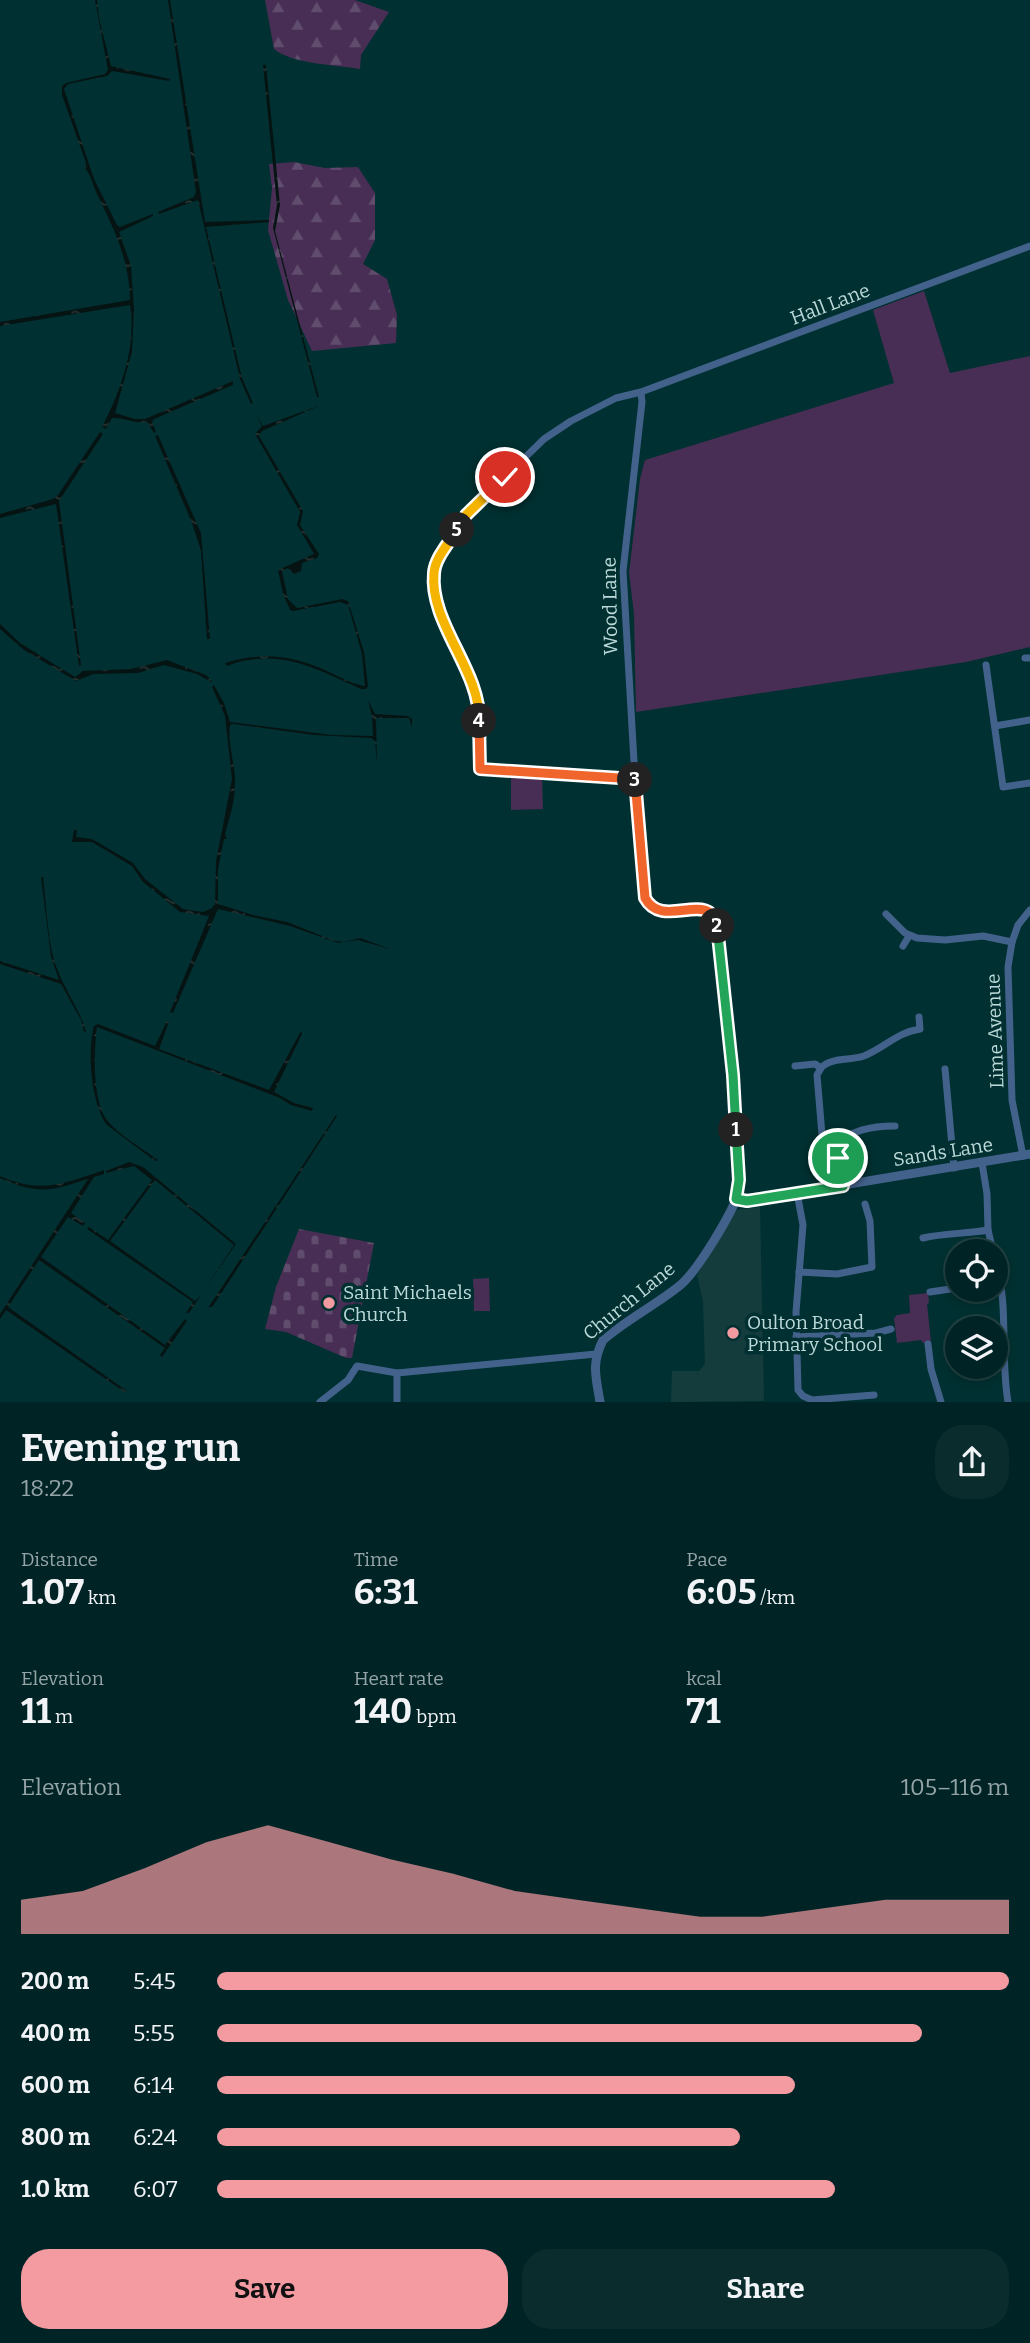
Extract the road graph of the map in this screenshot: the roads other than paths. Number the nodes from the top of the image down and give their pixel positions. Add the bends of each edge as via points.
1 (1030, 246) edge
2 (640, 393) junction
3 (986, 666) dead end
4 (1030, 720) edge
5 (995, 726) junction
6 (635, 779) junction
7 (1030, 783) edge
8 (1030, 910) edge
9 (886, 914) dead end
10 (909, 936) junction
11 (1012, 942) junction
12 (903, 946) dead end
13 (919, 1017) dead end
14 (795, 1066) dead end
15 (821, 1068) junction
16 (945, 1069) dead end
17 (946, 1082) junction
18 (955, 1082) dead end
19 (895, 1126) dead end
20 (832, 1147) junction
21 (1027, 1155) edge
22 (982, 1163) junction
23 (954, 1168) junction
24 (843, 1186) junction
25 (797, 1193) junction
26 (736, 1199) junction
27 (864, 1203) dead end
28 (988, 1230) junction
29 (923, 1238) dead end
30 (990, 1239) edge
31 (881, 1266) dead end
32 (872, 1267) junction
33 (799, 1272) junction
34 (945, 1290) edge
35 (930, 1292) dead end
36 (1000, 1302) edge
37 (891, 1329) dead end
38 (796, 1337) junction
39 (928, 1344) dead end
40 (596, 1354) junction
41 (397, 1373) junction
42 (874, 1395) dead end
43 (802, 1399) edge
44 (320, 1402) edge
45 (397, 1402) edge
46 (600, 1402) edge
47 (941, 1402) edge
48 (1008, 1402) edge

1 - 2 street, Hall Lane
2 - 6 street, Wood Lane via 623,570
2 - 6 street, Hall Lane via 616,398 544,439 466,515 433,574 438,605 478,697 480,769
3 - 5 street
4 - 5 street
5 - 7 street via 1003,786
6 - 26 street, Church Lane via 645,898 655,911 709,911 716,923 733,1075
8 - 11 street, Lime Avenue
9 - 10 street
10 - 11 street via 925,940 983,936
10 - 12 street
11 - 21 street, Lime Avenue via 1008,967 1012,1100
13 - 15 street via 920,1029 865,1056 830,1061
14 - 15 street via 815,1064
15 - 20 street via 817,1075 822,1135
16 - 17 street
17 - 18 street
17 - 23 street
19 - 20 street via 860,1130
20 - 24 street
21 - 22 street, Sands Lane
22 - 23 street, Sands Lane
22 - 28 street
23 - 24 street, Sands Lane
24 - 25 street, Sands Lane
25 - 26 street, Sands Lane
25 - 33 street via 803,1225
26 - 40 street, Church Lane via 681,1285 610,1334
27 - 32 street via 870,1221
28 - 29 street
28 - 30 street
31 - 32 street
32 - 33 street via 836,1274
33 - 38 street
34 - 35 street
36 - 48 street
37 - 38 street
38 - 43 street via 796,1382
39 - 47 street
40 - 41 street, Church Lane
40 - 46 street
41 - 44 street, Church Lane via 357,1366 348,1380
41 - 45 street
42 - 43 street

